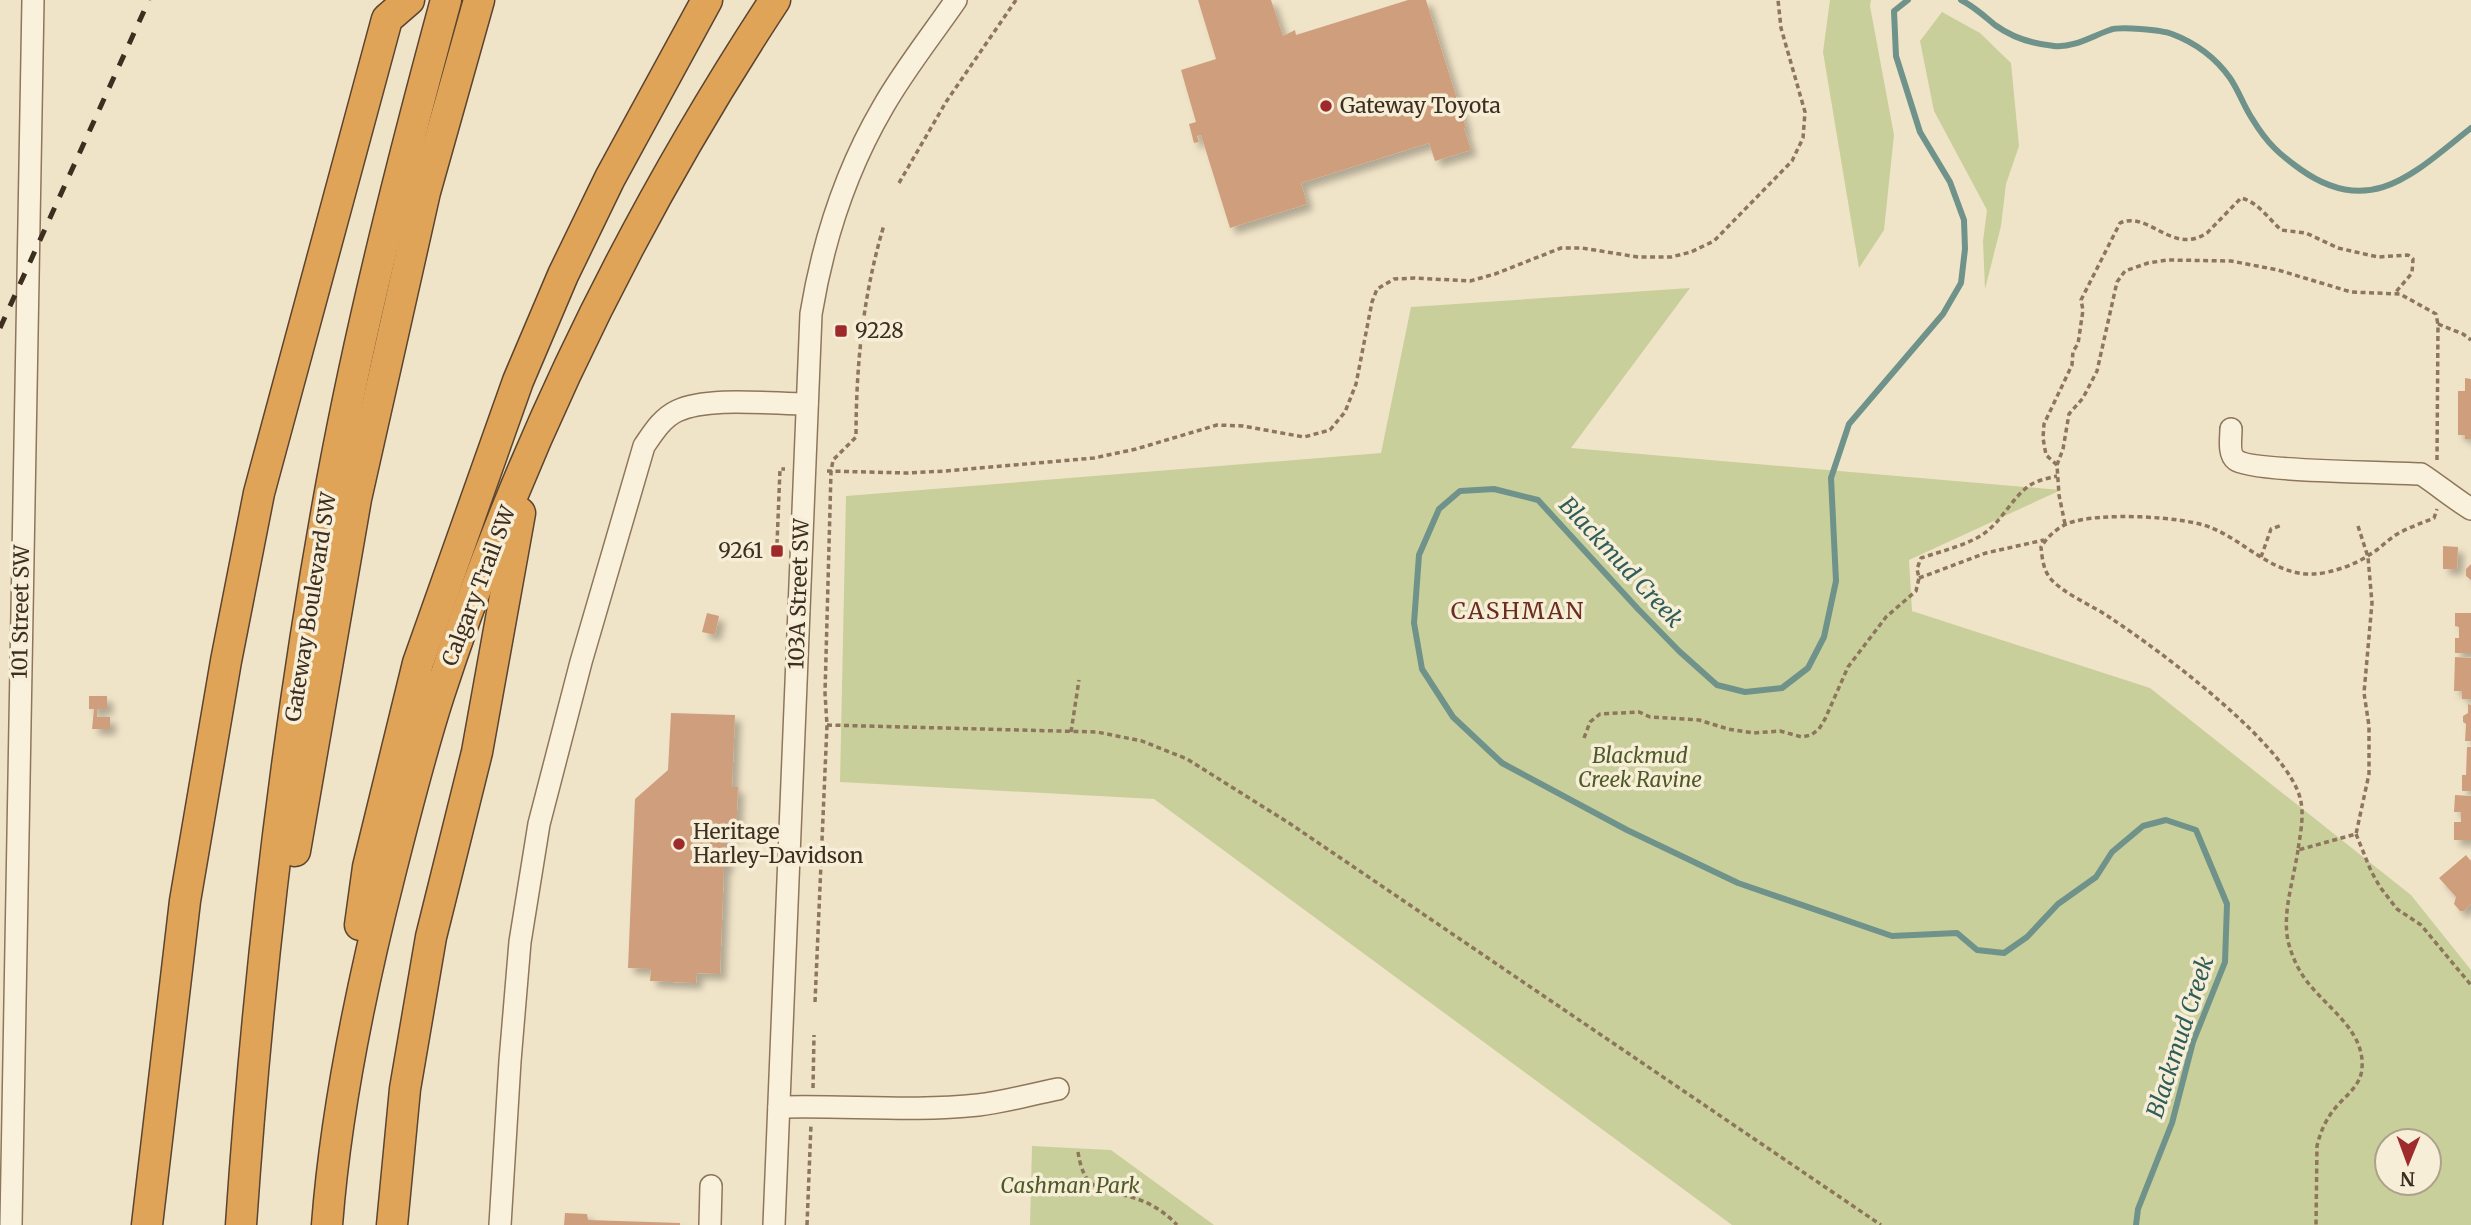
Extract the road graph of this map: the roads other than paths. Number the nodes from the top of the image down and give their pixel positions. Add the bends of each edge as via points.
1 (33, 0) edge
2 (410, 0) edge
3 (446, 0) edge
4 (479, 0) edge
5 (707, 0) edge
6 (775, 0) edge
7 (956, 0) edge
8 (807, 404) junction
9 (2231, 429) dead end
10 (531, 451) junction
11 (2471, 509) edge
12 (262, 968) junction
13 (1058, 1089) dead end
14 (779, 1107) junction
15 (711, 1186) dead end
16 (327, 1219) edge
17 (11, 1225) edge
18 (147, 1225) edge
19 (241, 1225) edge
20 (391, 1225) edge
21 (500, 1225) edge
22 (710, 1225) edge
23 (774, 1225) edge

1 - 17 street, 101 Street SW
2 - 18 highway via 387,19 260,493 185,901
3 - 12 highway, Gateway Boulevard SW via 402,163 332,480 296,696
4 - 12 highway via 399,303 356,499 287,894
5 - 16 highway via 563,275 518,380 418,663 368,867 336,1051
6 - 10 highway, Calgary Trail SW via 633,237
7 - 8 street, 103A Street SW via 884,104 838,202 813,302
8 - 14 street, 103A Street SW
8 - 21 street via 710,403 677,411 644,446 539,824 520,942
9 - 11 street via 2231,454 2246,465 2421,474
10 - 16 highway, Calgary Trail SW via 472,596 409,797 350,1055
10 - 20 highway via 477,752 431,937 405,1089
12 - 19 highway, Gateway Boulevard SW
13 - 14 street via 980,1105
14 - 23 street, 103A Street SW
15 - 22 street

